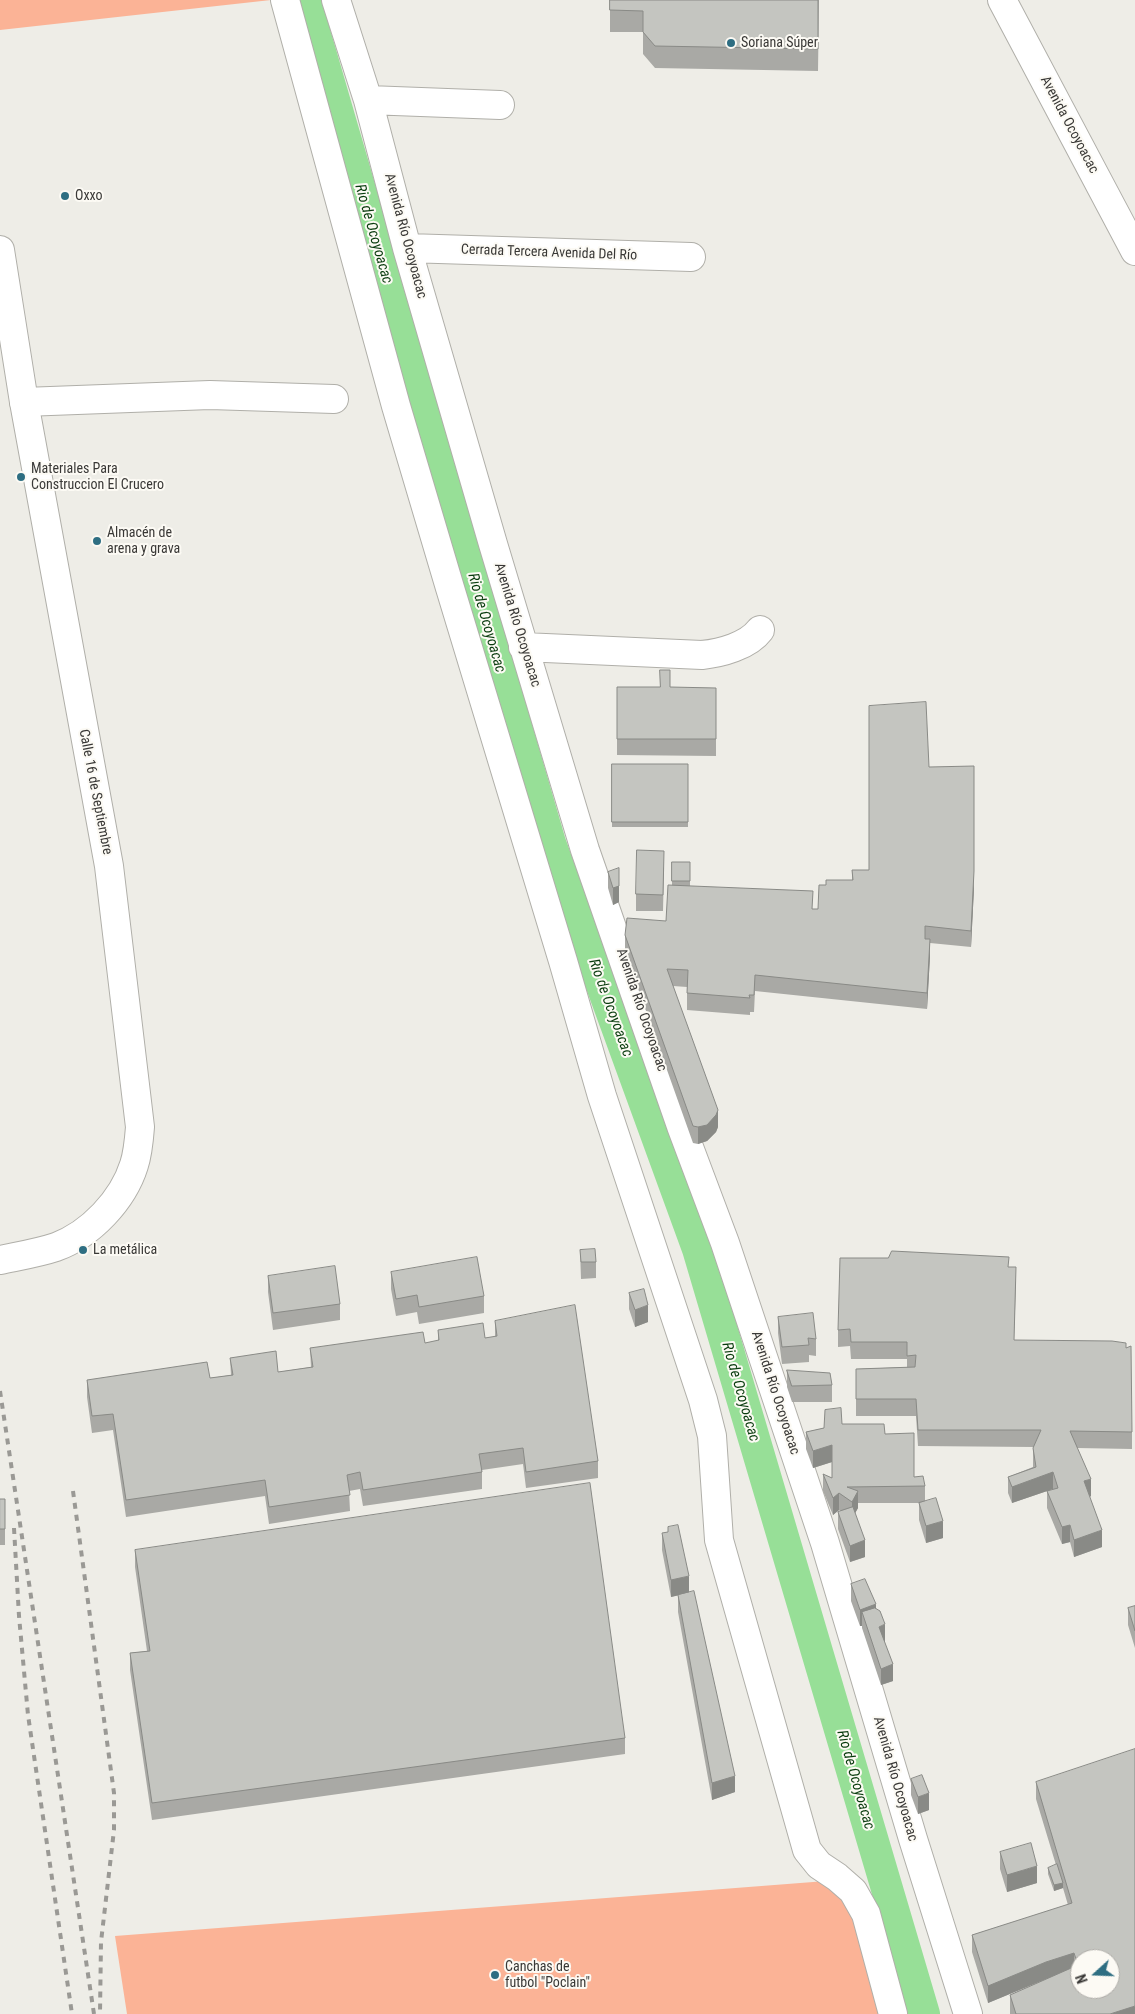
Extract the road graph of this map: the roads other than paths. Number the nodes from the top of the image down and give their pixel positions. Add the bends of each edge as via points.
1 (285, 0) edge
2 (336, 0) edge
3 (1002, 0) edge
4 (368, 100) junction
5 (500, 105) dead end
6 (407, 248) junction
7 (0, 250) edge
8 (1135, 251) edge
9 (691, 257) dead end
10 (334, 399) dead end
11 (24, 402) junction
12 (760, 630) dead end
13 (523, 647) junction
14 (0, 1260) edge
15 (893, 2014) edge
16 (968, 2014) edge

1 - 15 street via 444,569 602,1096 703,1400 712,1436 719,1540 807,1850 819,1866 853,1892 866,1914
2 - 4 street, Avenida Río Ocoyoacac
3 - 8 street, Avenida Ocoyoacac
4 - 5 street
4 - 6 street, Avenida Río Ocoyoacac
6 - 9 street, Cerrada Tercera Avenida Del Río
6 - 13 street, Avenida Río Ocoyoacac
7 - 11 street, Calle 16 de Septiembre
10 - 11 street via 210,395
11 - 14 street, Calle 16 de Septiembre via 109,866 140,1127 134,1166 127,1181 116,1201 95,1222 58,1246
12 - 13 street via 732,648 702,655
13 - 16 street, Avenida Río Ocoyoacac via 585,850 725,1243 825,1543 912,1839

